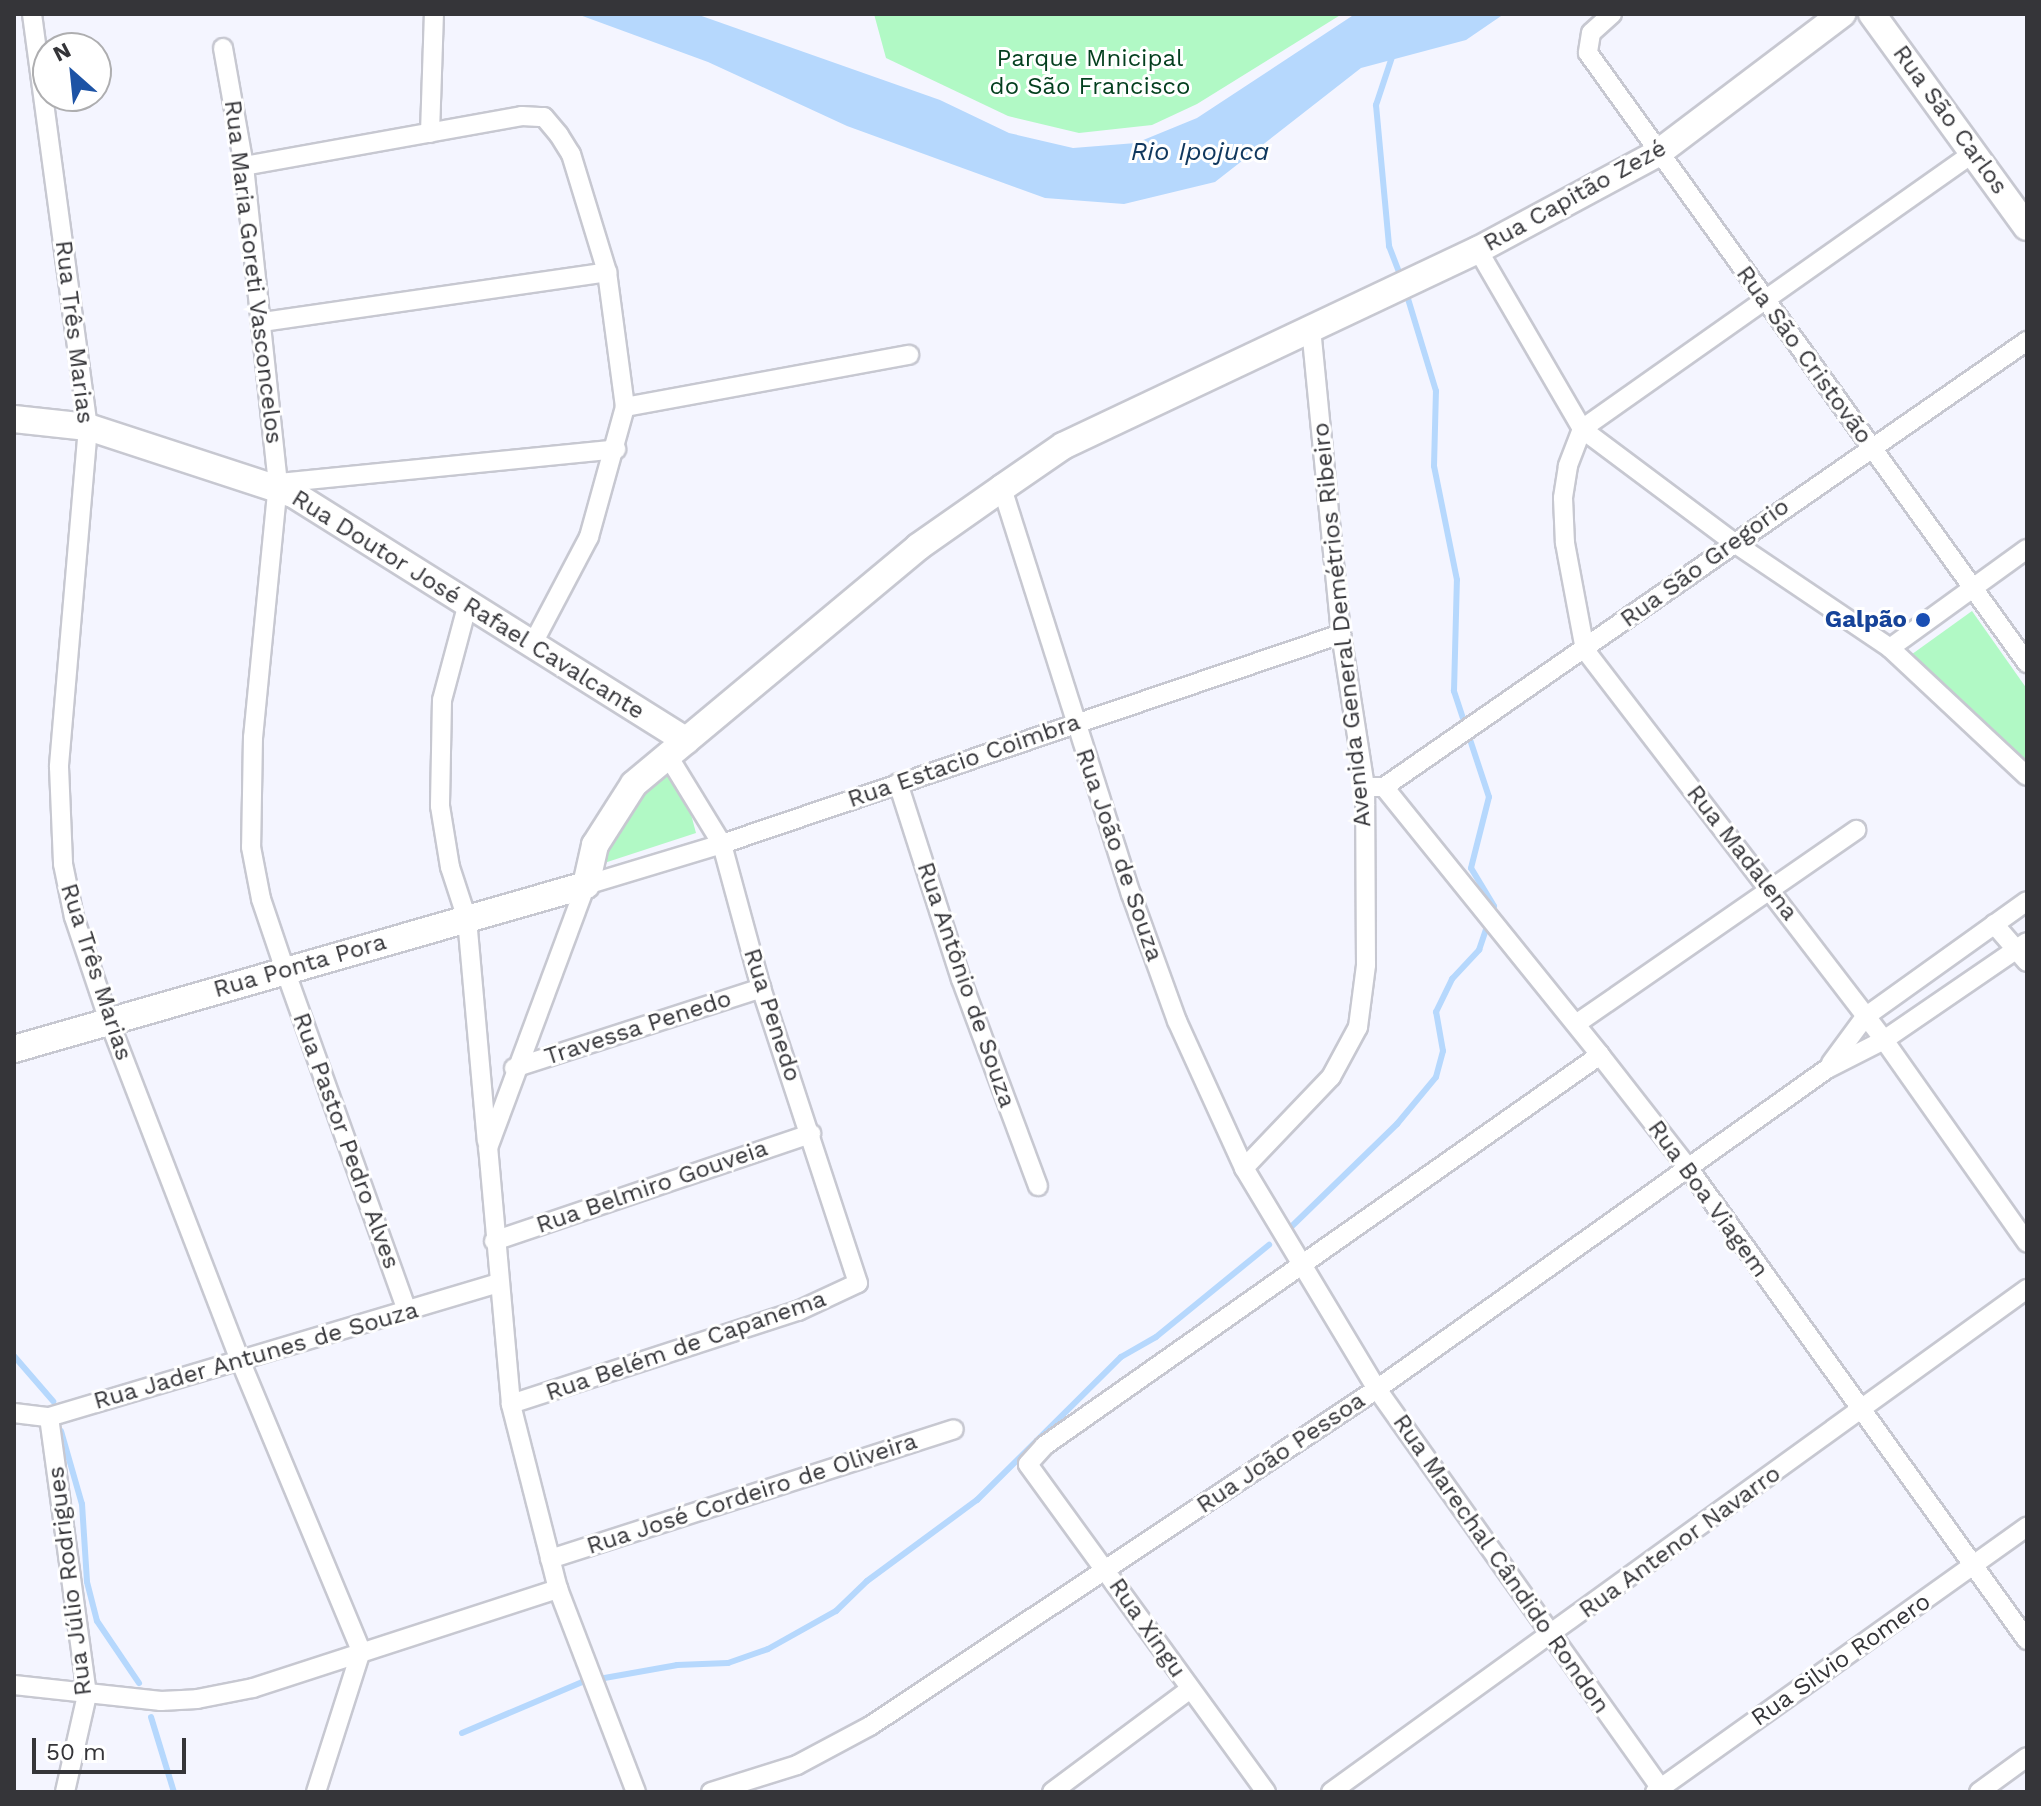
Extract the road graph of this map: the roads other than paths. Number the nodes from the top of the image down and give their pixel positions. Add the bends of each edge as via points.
1 (32, 14) edge
2 (1612, 14) edge
3 (1842, 14) edge
4 (1872, 14) edge
5 (433, 18) edge
6 (223, 48) dead end
7 (430, 133) junction
8 (1658, 153) junction
9 (1973, 153) junction
10 (244, 166) junction
11 (2027, 227) edge
12 (1478, 250) junction
13 (607, 272) junction
14 (1766, 302) junction
15 (262, 322) junction
16 (1311, 328) junction
17 (2027, 341) edge
18 (909, 355) dead end
19 (625, 407) junction
20 (14, 419) edge
21 (88, 427) junction
22 (1582, 429) junction
23 (1870, 447) junction
24 (616, 449) junction
25 (278, 485) junction
26 (1002, 488) junction
27 (1733, 542) junction
28 (2027, 549) edge
29 (1972, 589) junction
30 (468, 603) junction
31 (1341, 634) junction
32 (533, 643) junction
33 (1890, 648) junction
34 (1585, 650) junction
35 (2027, 663) edge
36 (1073, 723) junction
37 (677, 748) junction
38 (2027, 776) edge
39 (898, 783) junction
40 (1365, 787) junction
41 (1384, 787) junction
42 (1856, 830) dead end
43 (722, 844) junction
44 (586, 885) junction
45 (1772, 890) junction
46 (2027, 901) edge
47 (467, 919) junction
48 (1994, 924) junction
49 (2024, 951) edge
50 (285, 970) junction
51 (761, 988) junction
52 (1865, 1017) junction
53 (109, 1021) junction
54 (1576, 1024) junction
55 (1884, 1040) junction
56 (14, 1049) edge
57 (1600, 1055) junction
58 (514, 1068) junction
59 (1827, 1069) junction
60 (811, 1134) junction
61 (488, 1148) junction
62 (1244, 1168) junction
63 (1689, 1169) junction
64 (1038, 1186) dead end
65 (494, 1241) junction
66 (2027, 1243) edge
67 (1301, 1267) junction
68 (858, 1283) joint
69 (496, 1284) junction
70 (2027, 1289) edge
71 (407, 1311) junction
72 (240, 1360) junction
73 (1377, 1389) junction
74 (511, 1404) junction
75 (1861, 1409) junction
76 (14, 1413) edge
77 (49, 1417) junction
78 (954, 1429) dead end
79 (2027, 1527) edge
80 (550, 1559) junction
81 (1974, 1565) junction
82 (1105, 1570) junction
83 (558, 1589) junction
84 (1553, 1636) junction
85 (2027, 1640) edge
86 (361, 1651) junction
87 (14, 1685) edge
88 (1190, 1689) junction
89 (87, 1695) junction
90 (2027, 1757) edge
91 (1660, 1791) edge
92 (65, 1792) edge
93 (316, 1792) edge
94 (636, 1792) edge
95 (711, 1792) edge
96 (1052, 1792) edge
97 (1266, 1792) edge
98 (1331, 1792) edge
99 (1979, 1792) edge

1 - 21 street, Rua Três Marias
2 - 8 street, Rua São Cristovão via 1587,43 1588,53
3 - 8 street, Rua Capitão Zezé
4 - 9 street, Rua São Carlos
5 - 7 street
6 - 10 street, Rua Maria Goreti Vasconcelos
7 - 10 street
7 - 13 street via 544,117 571,154
8 - 12 street, Rua Capitão Zezé
8 - 14 street, Rua São Cristovão
9 - 11 street, Rua São Carlos
9 - 14 street
10 - 15 street, Rua Maria Goreti Vasconcelos
12 - 16 street, Rua Capitão Zezé
12 - 22 street
13 - 15 street
13 - 19 street
14 - 22 street
14 - 23 street, Rua São Cristovão
15 - 25 street, Rua Maria Goreti Vasconcelos
16 - 26 street, Rua Capitão Zezé via 1063,446
16 - 31 street, Avenida General Demétrios Ribeiro
17 - 23 street, Rua São Gregorio
18 - 19 street
19 - 24 street
20 - 21 street, Rua Doutor José Rafael Cavalcante
21 - 25 street, Rua Doutor José Rafael Cavalcante
21 - 53 street, Rua Três Marias via 57,811 74,917
22 - 27 street
22 - 34 street, Rua Madalena via 1563,498 1565,543
23 - 27 street, Rua São Gregorio
23 - 29 street, Rua São Cristovão
24 - 25 street
24 - 32 street via 589,537
25 - 30 street, Rua Doutor José Rafael Cavalcante
25 - 50 street, Rua Maria Goreti Vasconcelos via 250,794 258,886
26 - 36 street, Rua João de Souza
26 - 37 street, Rua Capitão Zezé via 918,547
27 - 33 street
27 - 34 street, Rua São Gregorio
28 - 29 street
29 - 33 street
29 - 35 street, Rua São Cristovão
30 - 32 street, Rua Doutor José Rafael Cavalcante
30 - 47 street via 442,700 439,749 450,867
31 - 36 street, Rua Estacio Coimbra
31 - 40 street, Avenida General Demétrios Ribeiro
32 - 37 street, Rua Doutor José Rafael Cavalcante
33 - 38 street
34 - 41 street, Rua São Gregorio
34 - 45 street, Rua Madalena
36 - 39 street, Rua Estacio Coimbra
36 - 62 street, Rua João de Souza via 1177,1021
37 - 43 street, Rua Penedo
37 - 44 street, Rua Capitão Zezé via 634,784 611,816 595,845
39 - 43 street, Rua Estacio Coimbra
39 - 64 street, Rua Antônio de Souza via 981,1037
40 - 41 street
40 - 62 street, Avenida General Demétrios Ribeiro via 1366,965 1358,1027 1331,1077
41 - 54 street, Rua Boa Viagem
42 - 45 street
43 - 44 street, Rua Estacio Coimbra
43 - 51 street, Rua Penedo
44 - 47 street, Rua Ponta Pora
44 - 58 street
45 - 52 street, Rua Madalena
45 - 54 street
46 - 48 street, Rua João Pessoa
47 - 50 street, Rua Ponta Pora
47 - 61 street
48 - 49 street
48 - 52 street, Rua João Pessoa
49 - 55 street, Rua João Pessoa
50 - 53 street, Rua Ponta Pora
50 - 71 street, Rua Pastor Pedro Alves
51 - 58 street, Travessa Penedo
51 - 60 street, Rua Penedo
52 - 55 street, Rua Madalena
52 - 59 street, Rua João Pessoa
53 - 56 street, Rua Ponta Pora
53 - 72 street, Rua Três Marias
54 - 57 street, Rua Boa Viagem
55 - 59 street, Rua João Pessoa
55 - 66 street, Rua Madalena
57 - 63 street, Rua Boa Viagem
57 - 67 street
58 - 61 street
59 - 63 street, Rua João Pessoa
60 - 65 street, Rua Belmiro Gouveia
60 - 68 street, Rua Penedo
61 - 65 street
62 - 67 street, Rua Marechal Cândido Rondon
63 - 73 street, Rua João Pessoa
63 - 75 street, Rua Boa Viagem
65 - 69 street
67 - 73 street, Rua Marechal Cândido Rondon
67 - 82 street, Rua Xingu via 1044,1446 1028,1464
68 - 74 street, Rua Belém de Capanema via 798,1311
69 - 71 street, Rua Jader Antunes de Souza
69 - 74 street
70 - 75 street, Rua Antenor Navarro
71 - 72 street, Rua Jader Antunes de Souza
72 - 77 street, Rua Jader Antunes de Souza
72 - 86 street, Rua Três Marias
73 - 82 street, Rua João Pessoa
73 - 84 street, Rua Marechal Cândido Rondon
74 - 80 street
75 - 81 street, Rua Boa Viagem
75 - 84 street, Rua Antenor Navarro
76 - 77 street, Rua Jader Antunes de Souza
77 - 89 street, Rua Júlio Rodrigues
78 - 80 street, Rua José Cordeiro de Oliveira
79 - 81 street, Rua Silvio Romero
80 - 83 street
81 - 85 street, Rua Boa Viagem
81 - 91 street, Rua Silvio Romero
82 - 88 street, Rua Xingu
82 - 95 street, Rua João Pessoa via 837,1746 797,1765
83 - 86 street
83 - 94 street
84 - 91 street, Rua Marechal Cândido Rondon
84 - 98 street, Rua Antenor Navarro
86 - 89 street via 253,1688 197,1699
86 - 93 street
87 - 89 street
88 - 96 street
88 - 97 street, Rua Xingu
89 - 92 street, Rua Júlio Rodrigues
90 - 99 street

